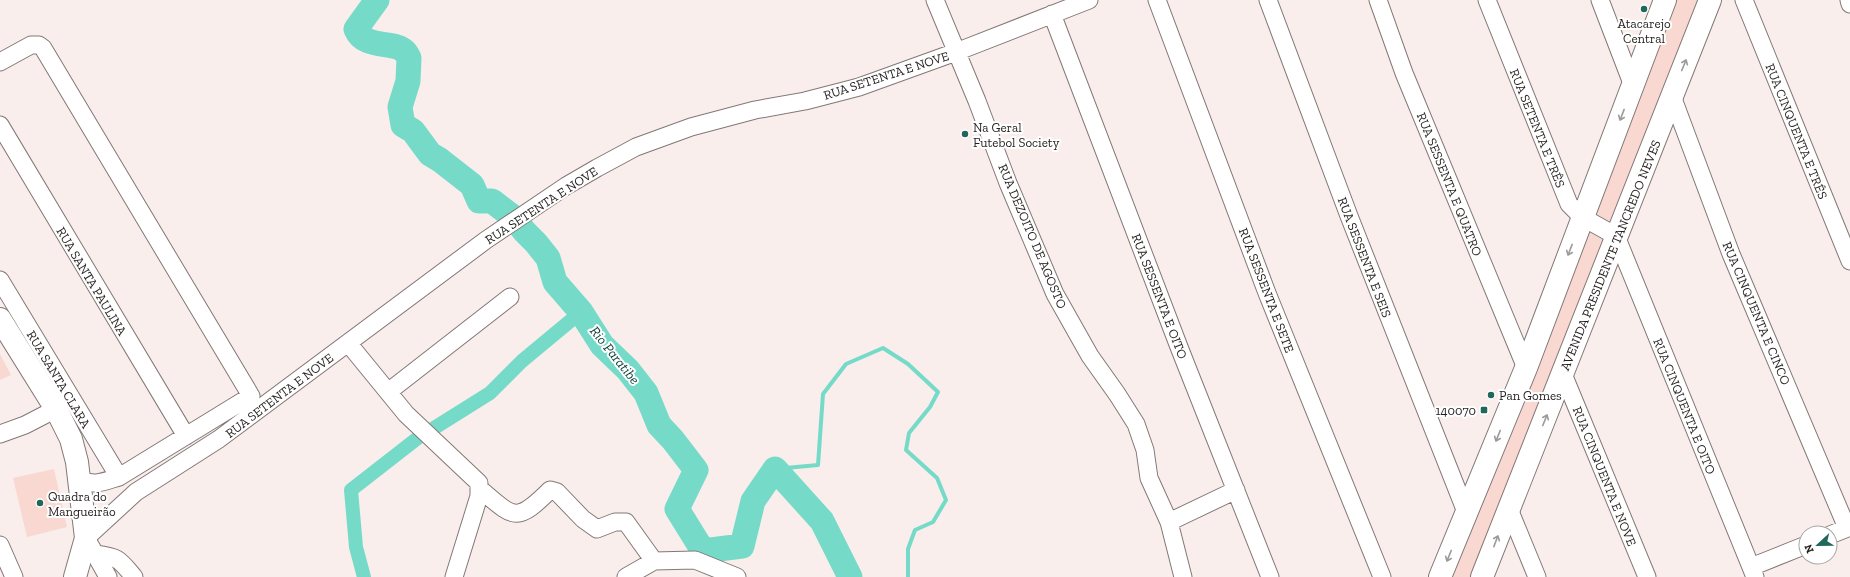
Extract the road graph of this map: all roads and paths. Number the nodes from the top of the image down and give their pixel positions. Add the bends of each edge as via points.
1 (935, 0) edge
2 (1089, 0) edge
3 (1157, 0) edge
4 (1268, 0) edge
5 (1378, 0) edge
6 (1487, 0) edge
7 (1600, 0) edge
8 (1665, 0) edge
9 (1710, 0) edge
10 (1744, 0) edge
11 (1848, 0) edge
12 (1850, 4) edge
13 (1052, 14) junction
14 (956, 52) junction
15 (0, 62) edge
16 (1633, 86) junction
17 (1672, 96) junction
18 (0, 125) edge
19 (1582, 217) junction
20 (1616, 236) junction
21 (1850, 261) edge
22 (0, 280) edge
23 (510, 297) dead end
24 (0, 319) edge
25 (348, 343) junction
26 (1526, 368) junction
27 (1563, 374) junction
28 (388, 392) junction
29 (256, 402) junction
30 (56, 409) junction
31 (0, 434) edge
32 (186, 436) junction
33 (119, 476) junction
34 (80, 479) junction
35 (480, 489) junction
36 (1236, 490) junction
37 (1509, 509) junction
38 (1466, 512) junction
39 (1169, 522) junction
40 (1849, 528) edge
41 (1838, 532) edge
42 (0, 545) edge
43 (91, 546) junction
44 (1798, 549) edge
45 (654, 560) junction
46 (1753, 572) edge
47 (14, 577) edge
48 (75, 577) edge
49 (108, 577) edge
50 (134, 577) edge
51 (454, 577) edge
52 (626, 577) edge
53 (737, 577) edge
54 (1183, 577) edge
55 (1270, 577) edge
56 (1382, 577) edge
57 (1440, 577) edge
58 (1482, 577) edge
59 (1537, 577) edge
60 (1647, 577) edge

1 - 14 street, RUA DEZOITO DE AGOSTO
2 - 13 street, RUA SETENTA E NOVE
3 - 56 street, RUA SESSENTA E SETE via 1267,293
4 - 38 street, RUA SESSENTA E SEIS via 1349,216
5 - 26 street, RUA SESSENTA E QUATRO via 1404,73
6 - 19 street, RUA SETENTA E TRÊS via 1569,204
7 - 16 street
8 - 16 main road
17 -> 9 main road, AVENIDA PRESIDENTE TANCREDO NEVES
10 - 21 street, RUA CINQUENTA E TRÊS
11 - 12 street
13 - 14 street, RUA SETENTA E NOVE
13 - 36 street, RUA SESSENTA E OITO
14 - 25 street, RUA SETENTA E NOVE via 859,87 691,127 636,147 566,186 486,240
14 - 39 street, RUA DEZOITO DE AGOSTO via 1055,294 1090,356 1136,424 1145,450 1149,478
15 - 29 street via 31,45 43,48
16 -> 19 main road
17 - 20 main road, AVENIDA PRESIDENTE TANCREDO NEVES
17 - 40 street, RUA CINQUENTA E CINCO via 1731,254
18 - 32 street, RUA SANTA PAULINA
19 - 20 street, RUA SETENTA E TRÊS
19 -> 26 main road
20 - 27 main road, AVENIDA PRESIDENTE TANCREDO NEVES
20 - 46 street, RUA CINQUENTA E OITO
22 - 33 street, RUA SANTA CLARA
23 - 28 street
24 - 30 main road
25 - 28 street
25 - 29 street, RUA SETENTA E NOVE
26 -> 38 main road
37 -> 27 main road, AVENIDA PRESIDENTE TANCREDO NEVES
27 - 60 street, RUA CINQUENTA E NOVE
28 - 35 street via 406,414 479,484
29 - 32 street
29 - 43 street, RUA SETENTA E NOVE via 219,439 136,492
30 - 31 street
30 - 34 main road via 71,439
32 - 33 street
33 - 34 street via 92,484
34 - 43 main road
35 - 45 street via 507,512 521,513 531,509 550,490 557,492 583,519 597,529 615,522 626,522
35 - 51 street
36 - 39 street
36 - 55 street, RUA SESSENTA E OITO
58 -> 37 main road, AVENIDA PRESIDENTE TANCREDO NEVES
37 - 59 street
38 -> 57 main road
39 - 54 street, RUA DEZOITO DE AGOSTO
40 - 41 street
42 - 47 street
43 - 48 main road
43 - 49 street
43 - 50 street via 120,560
44 - 46 street
45 - 52 street
45 - 53 street via 695,560

